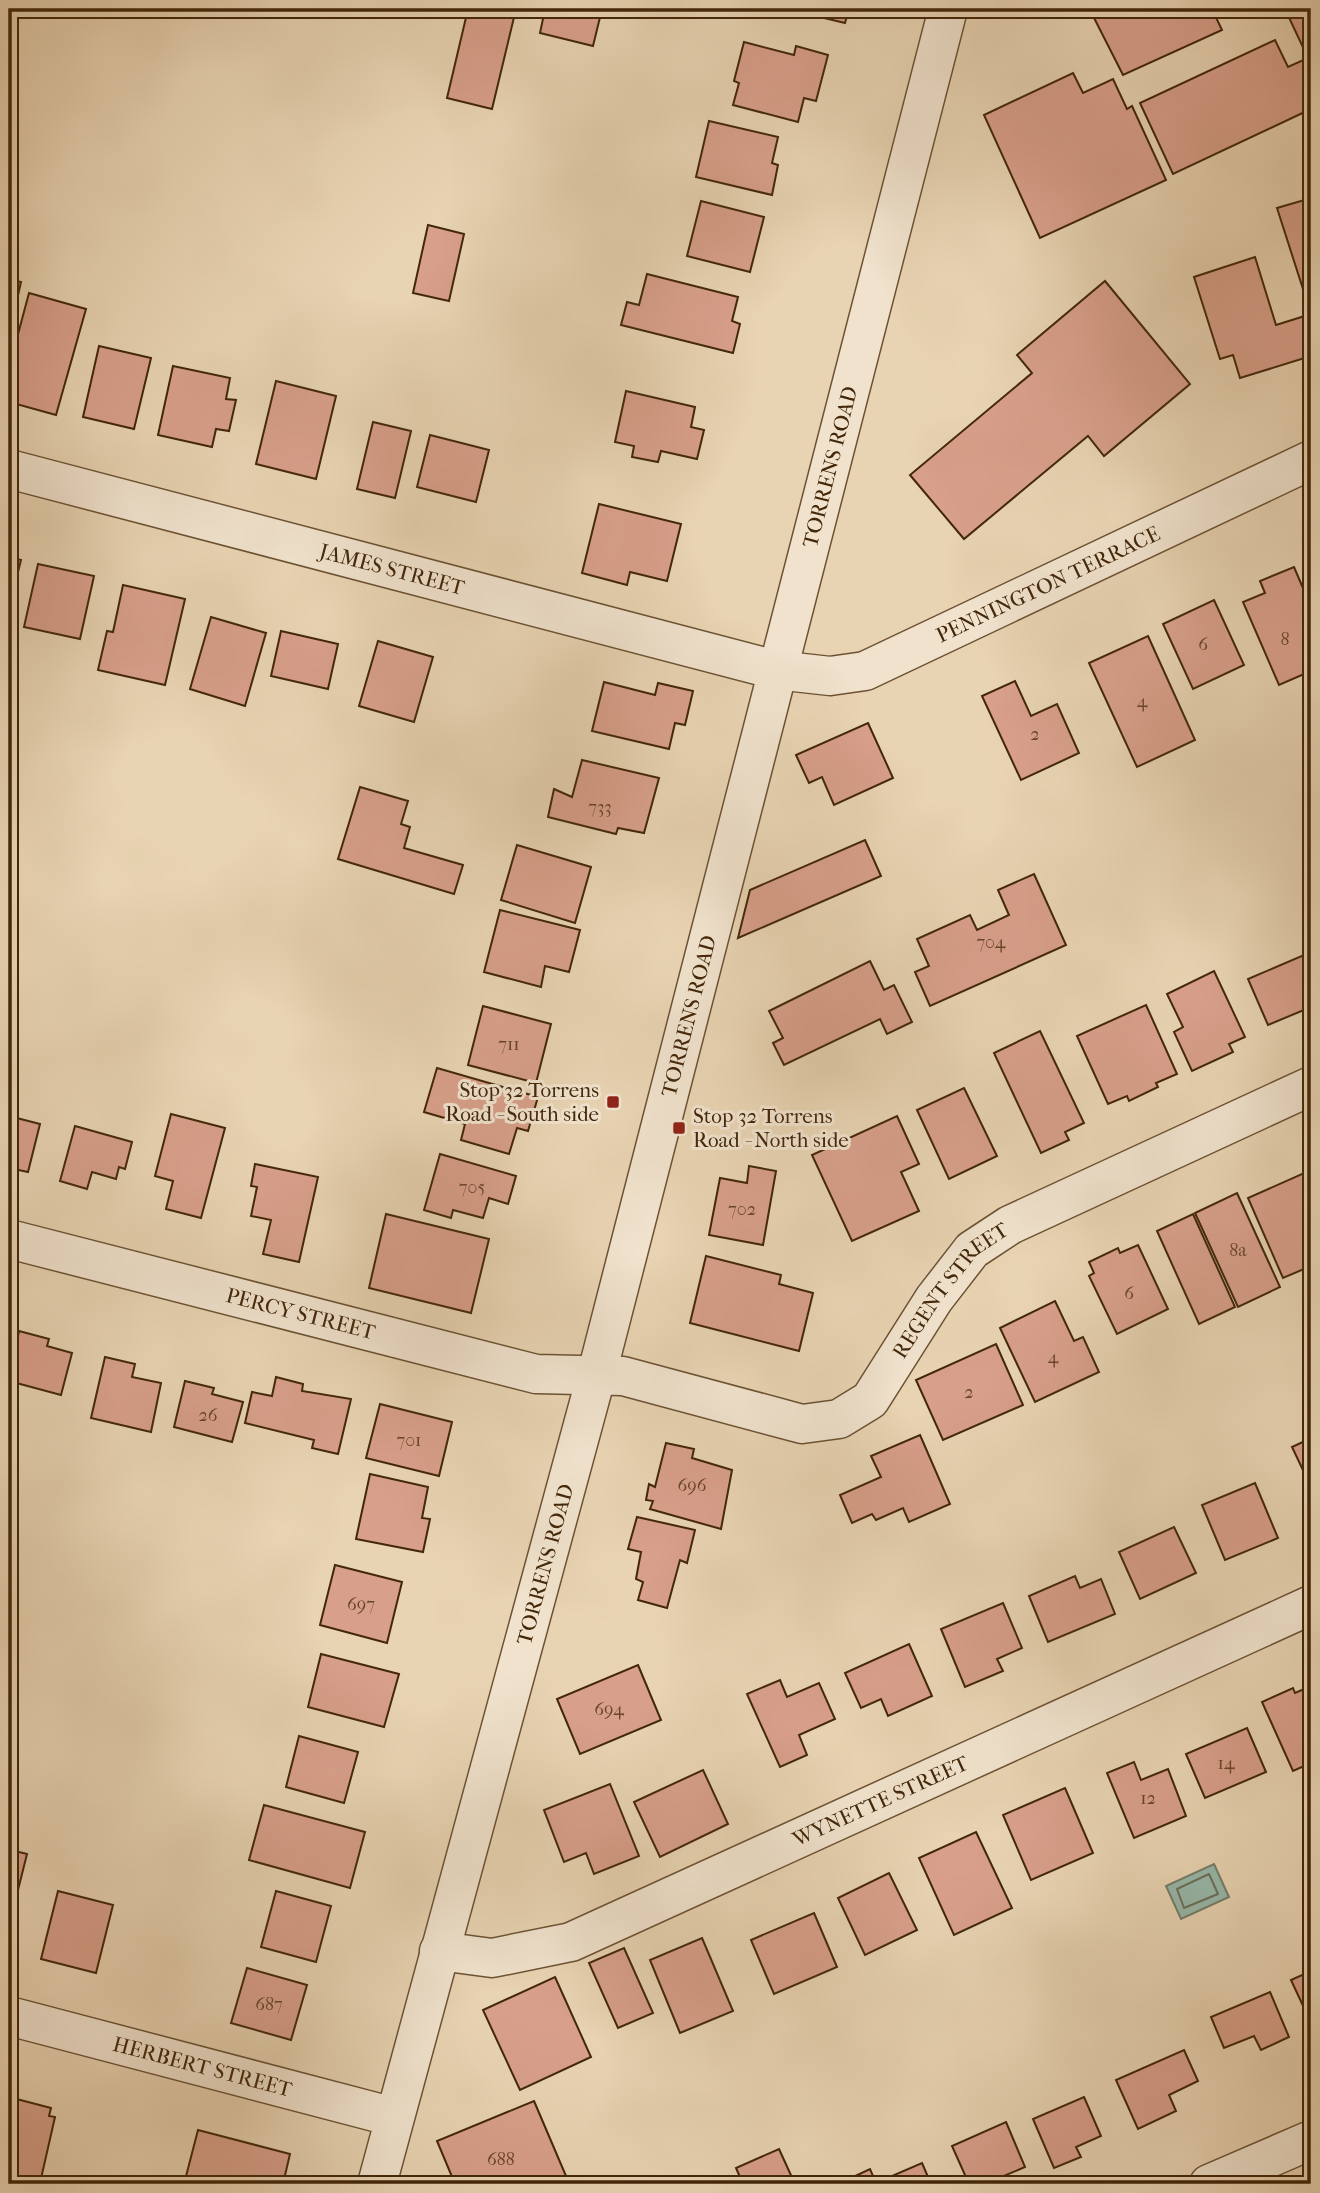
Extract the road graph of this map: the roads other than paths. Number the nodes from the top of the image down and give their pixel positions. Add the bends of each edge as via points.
1 (948, 9) edge
2 (1311, 460) edge
3 (9, 469) edge
4 (776, 670) junction
5 (1311, 1086) edge
6 (9, 1239) edge
7 (596, 1377) junction
8 (1311, 1605) edge
9 (439, 1951) junction
10 (9, 2016) edge
11 (394, 2117) junction
12 (1311, 2140) edge
13 (377, 2184) edge
14 (1209, 2184) edge

1 - 4 street, TORRENS ROAD
2 - 4 street, PENNINGTON TERRACE via 866,671 830,676
3 - 4 street, JAMES STREET
4 - 7 street, TORRENS ROAD
5 - 7 street, REGENT STREET via 1010,1224 972,1250 934,1299 870,1400 839,1419 802,1424 624,1376
6 - 7 street, PERCY STREET via 536,1374
7 - 9 street, TORRENS ROAD
8 - 9 street, WYNETTE STREET via 571,1942 492,1958
9 - 11 street, TORRENS ROAD
10 - 11 street, HERBERT STREET
11 - 13 street, TORRENS ROAD
12 - 14 street

